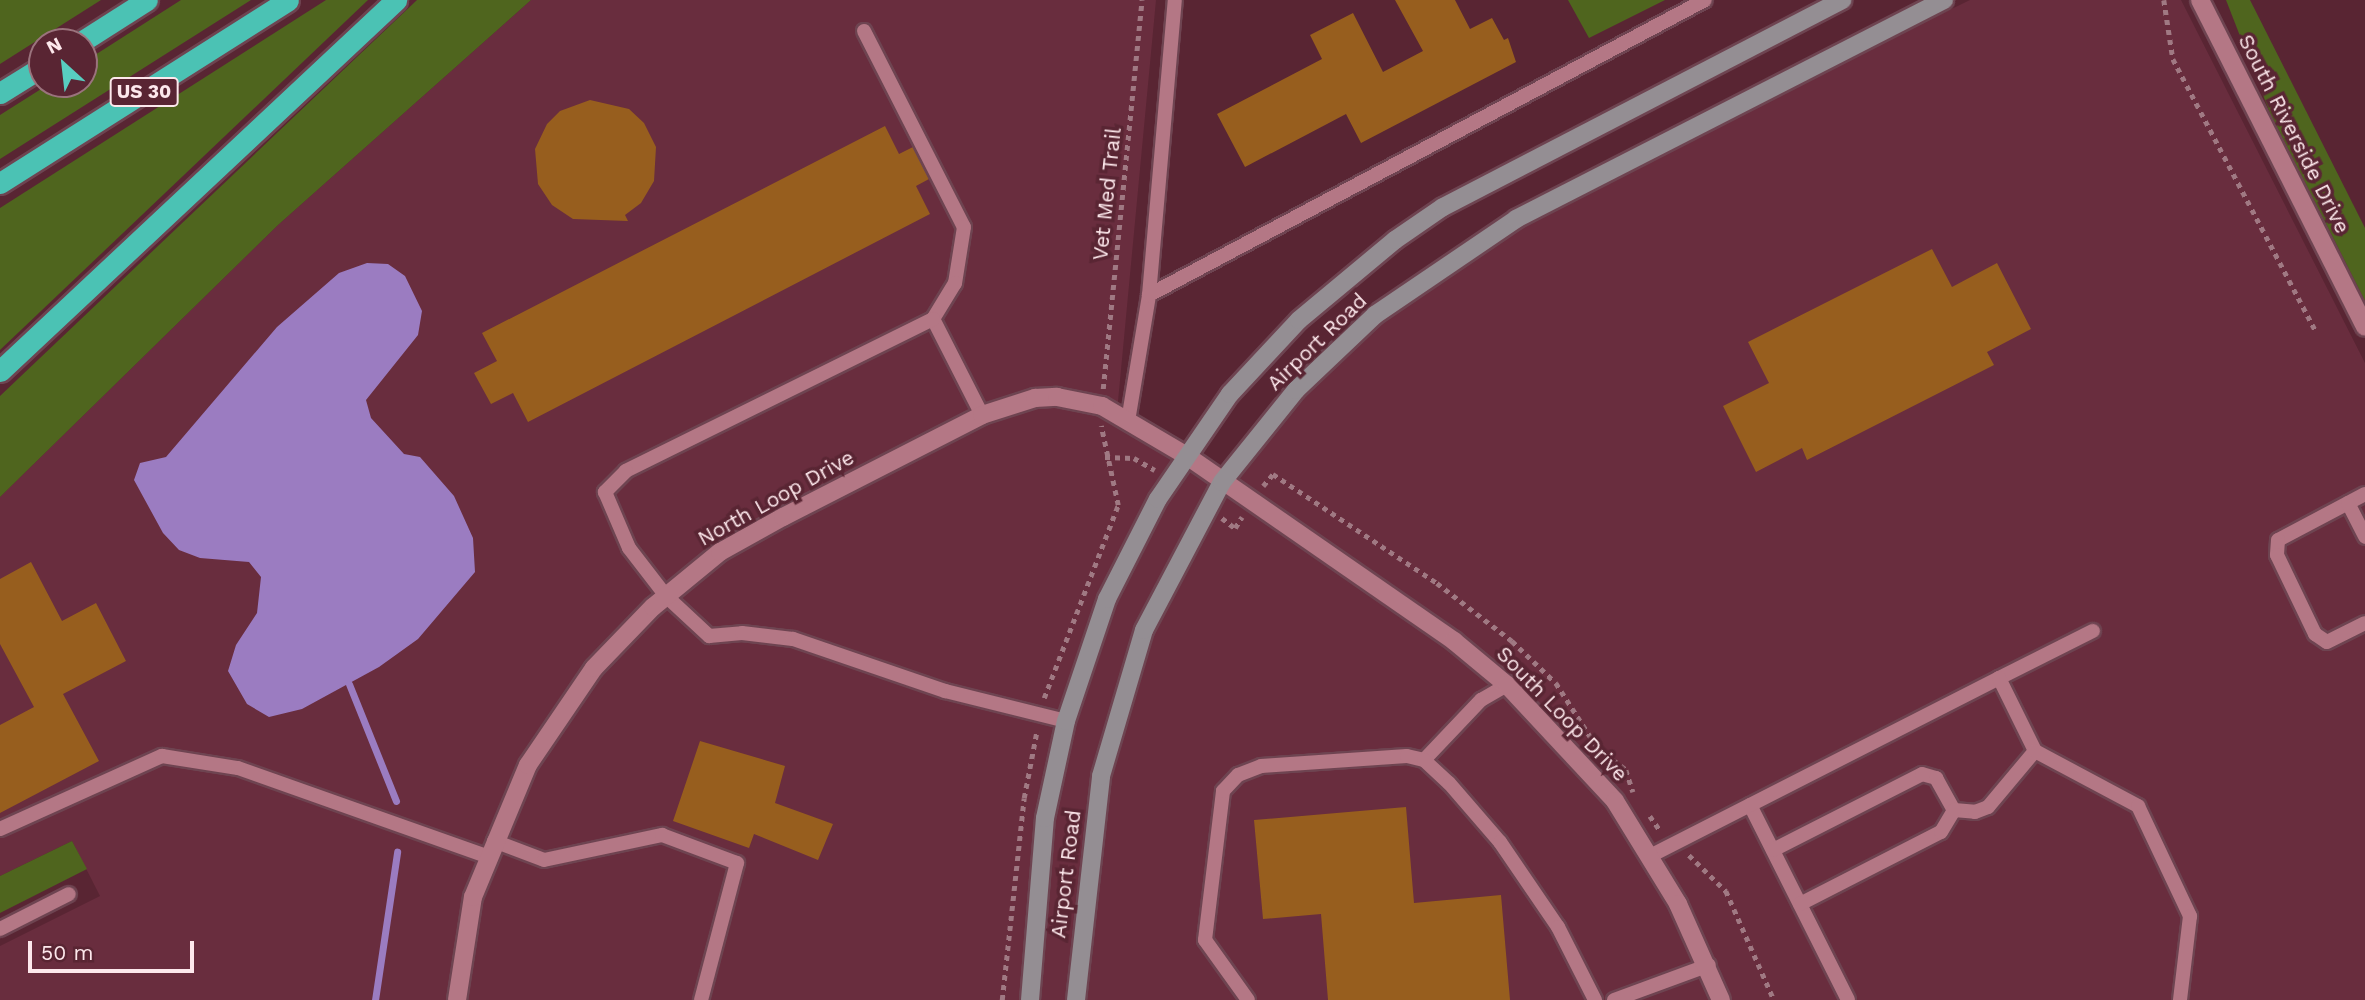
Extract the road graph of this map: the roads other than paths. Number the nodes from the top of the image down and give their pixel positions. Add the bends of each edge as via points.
1 (147, 0) edge
2 (288, 0) edge
3 (396, 0) edge
4 (1175, 0) edge
5 (1705, 0) edge
6 (1843, 0) edge
7 (1944, 0) edge
8 (2200, 0) edge
9 (864, 30) dead end
10 (98, 31) edge
11 (28, 76) edge
12 (0, 93) edge
13 (0, 183) edge
14 (1149, 295) junction
15 (933, 319) junction
16 (2365, 327) edge
17 (0, 371) edge
18 (982, 415) junction
19 (1128, 421) junction
20 (1187, 456) junction
21 (1222, 482) junction
22 (2365, 494) edge
23 (2348, 503) junction
24 (2365, 537) edge
25 (666, 596) junction
26 (2365, 623) edge
27 (2094, 631) dead end
28 (1999, 678) junction
29 (1507, 685) junction
30 (1066, 721) junction
31 (2035, 751) junction
32 (1424, 760) junction
33 (1750, 805) junction
34 (1954, 810) junction
35 (0, 829) edge
36 (492, 849) junction
37 (1773, 850) junction
38 (1650, 856) junction
39 (69, 894) dead end
40 (1800, 904) junction
41 (0, 929) edge
42 (1709, 965) junction
43 (457, 1000) edge
44 (701, 1000) edge
45 (1030, 1000) edge
46 (1076, 1000) edge
47 (1248, 1000) edge
48 (1595, 1000) edge
49 (1614, 1000) edge
50 (1721, 1000) edge
51 (1849, 1000) edge
52 (2180, 1000) edge

1 - 10 highway
2 - 13 highway, US 30
3 - 17 highway
4 - 14 lane
5 - 14 lane
6 - 20 main road, Airport Road via 1490,180 1404,234 1299,320 1230,394
7 - 21 main road, Airport Road via 1516,219 1467,250 1374,315 1330,355
8 - 16 street, South Riverside Drive
9 - 15 lane via 964,227 955,283
11 - 12 highway
14 - 19 lane
15 - 18 lane
15 - 25 lane via 626,471 605,492 629,548
18 - 19 street, North Loop Drive via 1035,398 1057,397 1102,406
18 - 25 street, North Loop Drive via 720,552
19 - 20 street, North Loop Drive
20 - 21 street, South Loop Drive
20 - 30 main road, Airport Road via 1158,499 1107,599
21 - 29 street, South Loop Drive via 1454,641
21 - 46 main road, Airport Road via 1169,576 1122,692 1101,776
22 - 23 lane
23 - 24 lane
23 - 26 lane via 2278,541 2277,555 2315,634 2327,642
25 - 30 lane via 709,636 742,633 793,639 945,691
25 - 36 street, North Loop Drive via 594,668 560,714 528,765
27 - 28 lane
28 - 31 lane
28 - 33 lane
29 - 32 lane via 1481,700
29 - 38 street, South Loop Drive via 1615,801
30 - 45 main road, Airport Road via 1045,818
31 - 34 lane via 1988,807 1975,812
31 - 52 lane via 2138,806 2190,916
32 - 47 lane via 1407,756 1261,766 1238,775 1223,792 1205,940
32 - 48 lane via 1500,842 1558,927
33 - 37 lane
33 - 38 lane
34 - 37 lane via 1936,778 1922,774
34 - 40 lane via 1941,832
35 - 36 lane via 162,756 238,768
36 - 43 street, North Loop Drive via 467,929
36 - 44 lane via 544,860 662,835 737,863
37 - 40 lane
38 - 42 street, South Loop Drive
39 - 41 lane
40 - 51 lane
42 - 49 lane
42 - 50 street, South Loop Drive

